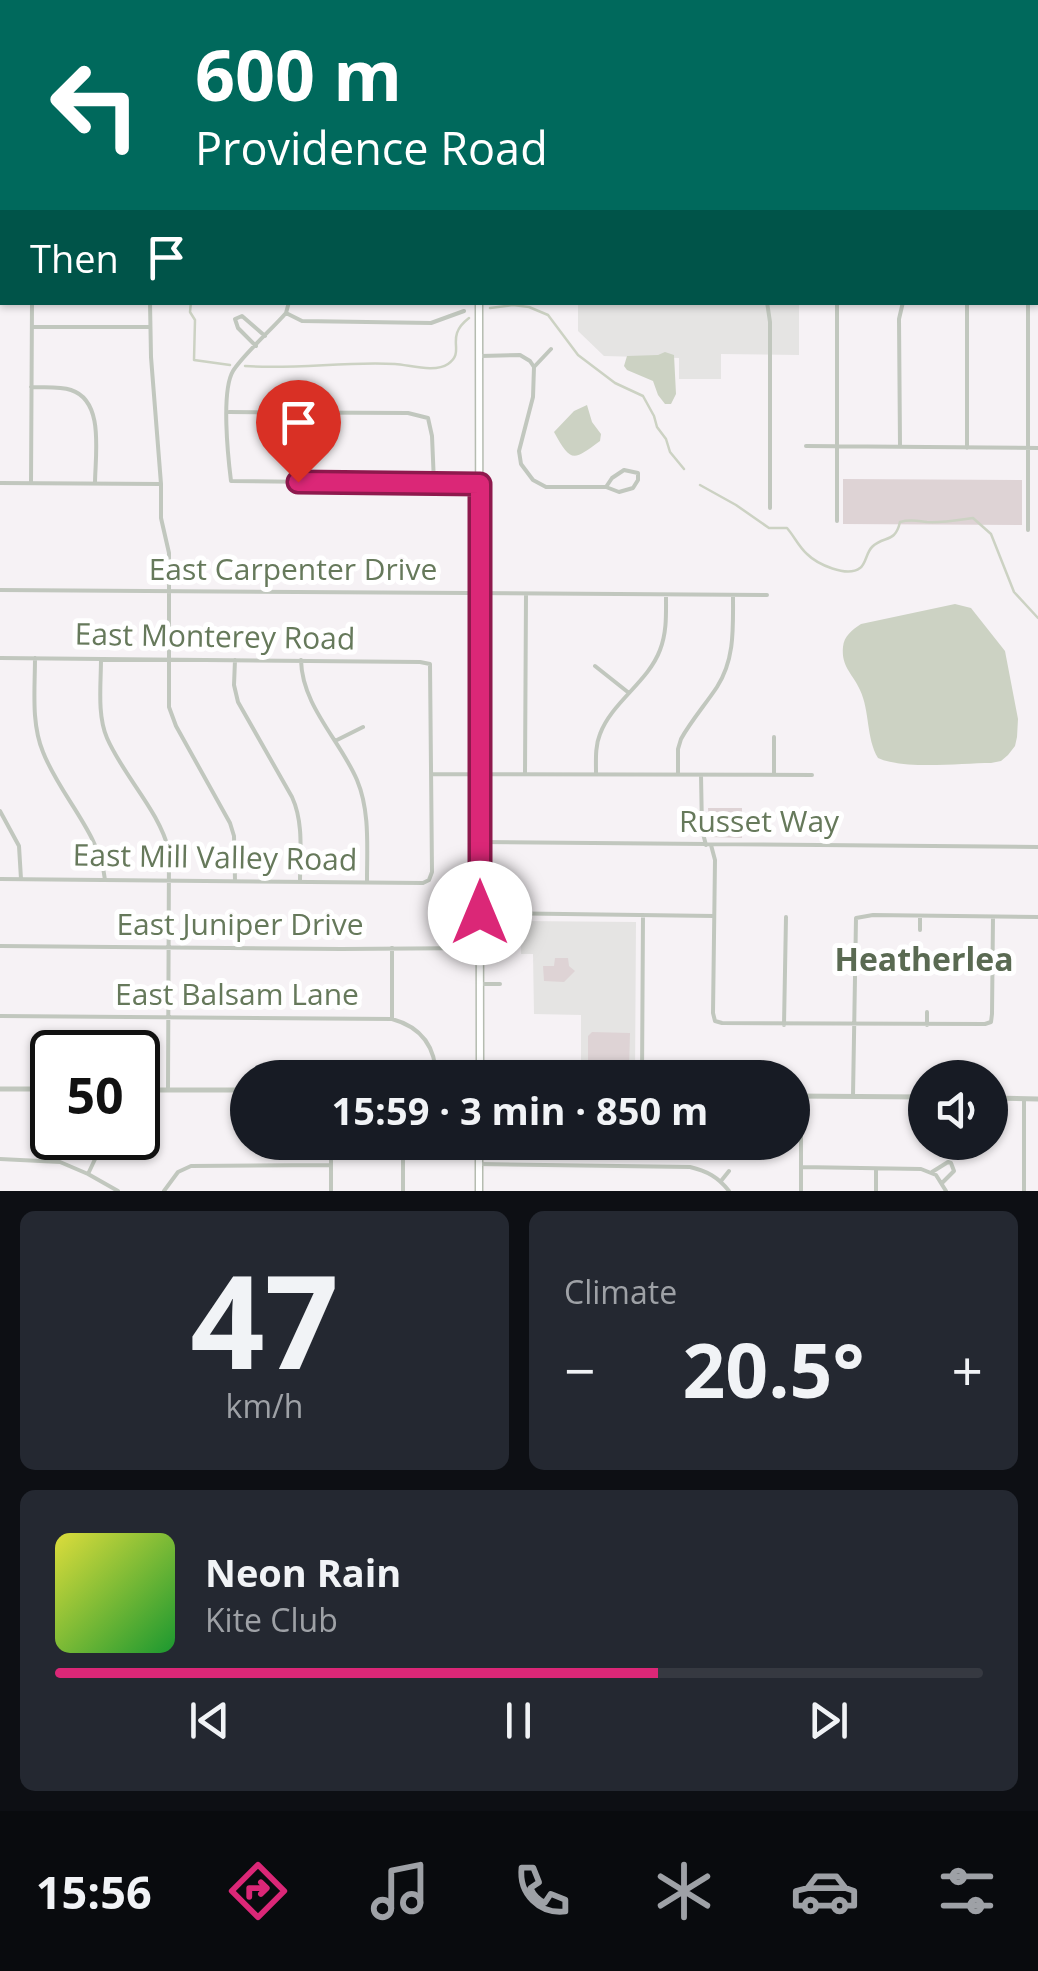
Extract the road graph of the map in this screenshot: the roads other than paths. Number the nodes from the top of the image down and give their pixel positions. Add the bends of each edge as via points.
1 (32, 305) edge
2 (150, 305) edge
3 (288, 305) edge
4 (479, 305) edge
5 (767, 305) edge
6 (837, 305) edge
7 (903, 305) edge
8 (967, 305) edge
9 (1028, 305) edge
10 (464, 311) dead end
11 (286, 314) junction
12 (32, 326) junction
13 (150, 327) junction
14 (265, 336) junction
15 (256, 346) junction
16 (551, 350) dead end
17 (479, 356) junction
18 (534, 367) junction
19 (31, 387) junction
20 (227, 412) junction
21 (806, 446) dead end
22 (838, 446) junction
23 (900, 446) junction
24 (967, 448) junction
25 (1028, 448) junction
26 (1038, 448) edge
27 (0, 483) edge
28 (31, 483) junction
29 (434, 483) junction
30 (95, 484) junction
31 (161, 484) junction
32 (480, 484) junction
33 (606, 487) junction
34 (770, 508) dead end
35 (837, 521) dead end
36 (1028, 530) dead end
37 (0, 590) edge
38 (169, 592) junction
39 (480, 593) junction
40 (526, 594) junction
41 (666, 595) junction
42 (766, 595) dead end
43 (733, 596) junction
44 (0, 658) edge
45 (35, 658) junction
46 (102, 659) junction
47 (168, 659) junction
48 (235, 660) junction
49 (301, 660) junction
50 (595, 666) dead end
51 (630, 693) junction
52 (364, 727) dead end
53 (774, 736) dead end
54 (335, 741) junction
55 (596, 773) junction
56 (432, 774) junction
57 (480, 774) junction
58 (526, 774) junction
59 (678, 774) junction
60 (701, 775) junction
61 (774, 775) junction
62 (812, 776) dead end
63 (0, 811) edge
64 (480, 842) junction
65 (708, 845) junction
66 (1038, 847) edge
67 (0, 879) edge
68 (21, 879) junction
69 (105, 880) junction
70 (170, 881) junction
71 (234, 882) junction
72 (300, 882) junction
73 (367, 882) junction
74 (480, 913) junction
75 (643, 915) junction
76 (714, 916) junction
77 (920, 916) junction
78 (786, 917) dead end
79 (993, 917) junction
80 (1038, 917) edge
81 (920, 930) dead end
82 (0, 946) edge
83 (168, 948) junction
84 (392, 948) junction
85 (480, 948) junction
86 (480, 984) junction
87 (500, 984) dead end
88 (927, 1012) dead end
89 (0, 1016) edge
90 (168, 1017) junction
91 (392, 1019) junction
92 (784, 1025) junction
93 (854, 1025) junction
94 (927, 1025) junction
95 (434, 1060) edge
96 (480, 1060) edge
97 (642, 1060) edge
98 (0, 1088) edge
99 (30, 1089) edge
100 (160, 1090) edge
101 (168, 1090) junction
102 (230, 1090) edge
103 (810, 1096) edge
104 (854, 1096) junction
105 (908, 1097) edge
106 (1008, 1099) edge
107 (1038, 1099) edge
108 (1024, 1100) junction
109 (0, 1159) edge
110 (95, 1160) edge
111 (331, 1160) edge
112 (403, 1160) edge
113 (479, 1160) edge
114 (801, 1160) edge
115 (479, 1164) junction
116 (331, 1165) junction
117 (801, 1167) junction
118 (876, 1170) junction
119 (730, 1171) dead end
120 (932, 1172) junction
121 (88, 1174) junction
122 (721, 1181) junction
123 (942, 1183) junction
124 (118, 1191) edge
125 (164, 1191) edge
126 (330, 1191) edge
127 (403, 1191) edge
128 (479, 1191) edge
129 (729, 1191) edge
130 (801, 1191) edge
131 (876, 1191) edge
132 (946, 1191) edge
133 (1024, 1191) edge

1 - 12 street
2 - 13 street
3 - 11 street
4 - 17 main road
5 - 34 street
6 - 22 street
7 - 23 street
8 - 24 street
9 - 25 street
10 - 11 street via 431,322 302,320
11 - 14 street
12 - 13 street
12 - 19 street
13 - 31 street
14 - 15 street
14 - 15 street via 242,316 234,319
15 - 20 street via 232,372
16 - 18 street
17 - 18 street via 520,356
17 - 32 main road
18 - 33 street via 521,464 546,487
19 - 28 street
19 - 30 street via 67,388 91,405
20 - 29 street via 428,418
20 - 29 street via 231,480
21 - 22 street
22 - 23 street
22 - 35 street
23 - 24 street
24 - 25 street
25 - 26 street
25 - 36 street
27 - 28 street
28 - 30 street
29 - 32 street
30 - 31 street
31 - 38 street
32 - 39 main road
33 - 33 street via 624,470 638,473 633,488
37 - 38 street, East Carpenter Drive
38 - 39 street, East Carpenter Drive
38 - 47 street
39 - 40 street, East Carpenter Drive
39 - 57 main road
40 - 41 street, East Carpenter Drive
40 - 58 street
41 - 43 street, East Carpenter Drive
41 - 51 street via 662,647
42 - 43 street, East Carpenter Drive
43 - 59 street via 730,659 681,739
44 - 45 street, East Monterey Road
45 - 46 street, East Monterey Road
45 - 69 street via 37,735 100,854
46 - 47 street, East Monterey Road
46 - 70 street via 106,736 166,840
47 - 48 street, East Monterey Road
47 - 71 street via 171,715 233,832
48 - 49 street, East Monterey Road
48 - 72 street via 238,702 298,811
49 - 54 street via 305,688
49 - 56 street, East Monterey Road via 430,664
50 - 51 street
51 - 55 street via 602,728
52 - 54 street
53 - 61 street
54 - 73 street via 362,794
55 - 58 street
55 - 59 street
56 - 57 street
56 - 73 street, East Mill Valley Road via 430,880
57 - 58 street
57 - 64 main road
59 - 60 street
60 - 61 street
60 - 65 street
61 - 62 street
63 - 68 street via 18,843
64 - 65 street, Russet Way
64 - 74 main road
65 - 66 street, Russet Way
65 - 76 street via 715,860
67 - 68 street, East Mill Valley Road
68 - 69 street, East Mill Valley Road
69 - 70 street, East Mill Valley Road
70 - 71 street, East Mill Valley Road
70 - 83 street
71 - 72 street, East Mill Valley Road
72 - 73 street, East Mill Valley Road
74 - 75 street
74 - 85 main road
75 - 76 street
75 - 97 street
76 - 92 street via 715,1021
77 - 79 street
77 - 81 street
77 - 93 street via 856,918
78 - 92 street
79 - 80 street
79 - 94 street via 991,1022
82 - 83 street, East Juniper Drive
83 - 84 street, East Juniper Drive
83 - 90 street
84 - 85 street, East Juniper Drive
84 - 91 street
85 - 86 main road
86 - 87 street
86 - 96 main road
88 - 94 street
89 - 90 street, East Balsam Lane
90 - 91 street, East Balsam Lane
90 - 101 street
91 - 95 street, East Balsam Lane via 424,1037
92 - 93 street
93 - 94 street
93 - 104 street
98 - 99 street
100 - 101 street
101 - 102 street
103 - 104 street
104 - 105 street
106 - 108 street
107 - 108 street
108 - 133 street
109 - 121 street via 60,1162
110 - 121 street
111 - 116 street
112 - 127 street
113 - 115 main road
114 - 117 street
115 - 122 street via 690,1166
115 - 128 main road
116 - 125 street via 199,1165 178,1172
116 - 126 street
117 - 118 street
117 - 130 street
118 - 120 street
118 - 131 street
119 - 122 street
120 - 123 street
120 - 123 street via 951,1163 954,1171
121 - 124 street
122 - 129 street
123 - 132 street

